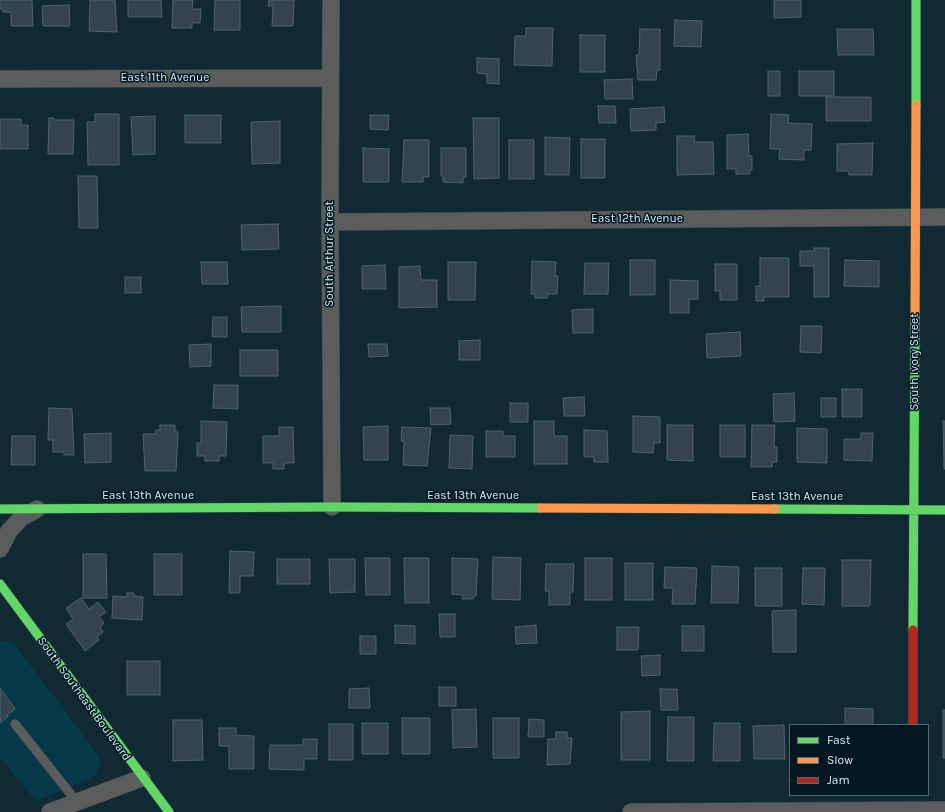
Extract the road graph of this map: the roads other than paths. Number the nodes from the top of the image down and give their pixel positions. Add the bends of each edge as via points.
1 (331, 0) edge
2 (916, 0) edge
3 (330, 78) junction
4 (0, 79) edge
5 (915, 217) junction
6 (945, 217) edge
7 (330, 222) junction
8 (332, 507) junction
9 (0, 509) edge
10 (37, 509) junction
11 (915, 510) junction
12 (945, 510) edge
13 (0, 549) edge
14 (0, 584) edge
15 (15, 724) dead end
16 (913, 724) edge
17 (142, 778) junction
18 (77, 802) junction
19 (913, 806) edge
20 (945, 810) edge
21 (50, 812) edge
22 (169, 812) edge
23 (631, 812) edge
24 (646, 812) edge

1 - 3 street, South Arthur Street
2 - 5 street, South Ivory Street
3 - 4 street, East 11th Avenue
3 - 7 street, South Arthur Street
5 - 6 street, East 12th Avenue
5 - 7 street, East 12th Avenue
5 - 11 street, South Ivory Street
7 - 8 street, South Arthur Street
8 - 10 street, East 13th Avenue
8 - 11 street, East 13th Avenue
9 - 10 street, East 13th Avenue
10 - 13 street via 21,518 9,531
11 - 12 street, East 13th Avenue
11 - 16 street, South Ivory Street
14 - 17 street, South Southeast Boulevard
15 - 18 lane
17 - 18 street
17 - 22 street, South Southeast Boulevard
18 - 21 street
19 - 20 street
19 - 24 street
23 - 24 street

